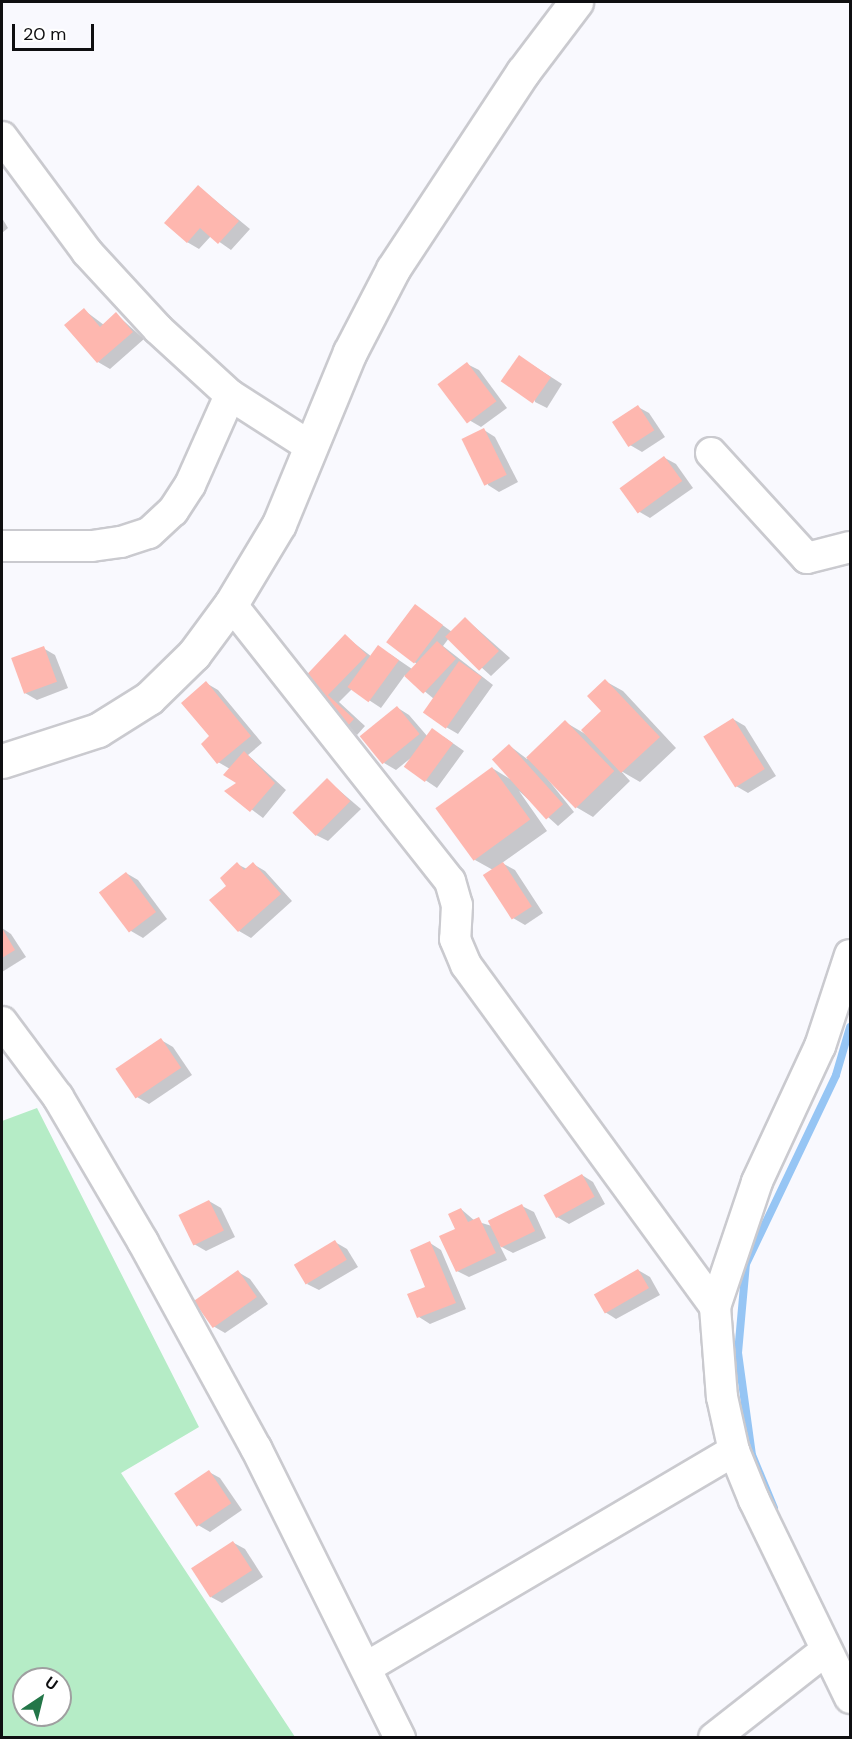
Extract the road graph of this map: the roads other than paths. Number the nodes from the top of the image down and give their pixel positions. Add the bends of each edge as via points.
1 (576, 2) edge
2 (5, 149) edge
3 (235, 397) junction
4 (303, 441) junction
5 (711, 453) dead end
6 (2, 546) edge
7 (850, 548) edge
8 (231, 604) junction
9 (2, 762) edge
10 (850, 955) edge
11 (2, 1022) edge
12 (715, 1307) junction
13 (734, 1451) junction
14 (825, 1650) junction
15 (367, 1667) junction
16 (850, 1698) edge
17 (400, 1737) edge
18 (714, 1737) edge

1 - 4 main road via 523,72 393,269
2 - 3 street via 87,252 158,329
3 - 4 street
3 - 6 street via 190,485 173,511 149,532 122,542 92,546
4 - 8 main road via 279,524
5 - 7 street via 807,558
8 - 9 main road via 194,654 149,698 98,730
8 - 12 street via 450,881 457,905 455,939 476,981
10 - 12 street via 820,1046 757,1182
11 - 15 street via 86,1140 256,1448
12 - 13 street via 722,1397
13 - 14 street
13 - 15 street
14 - 16 street
14 - 18 street
15 - 17 street

